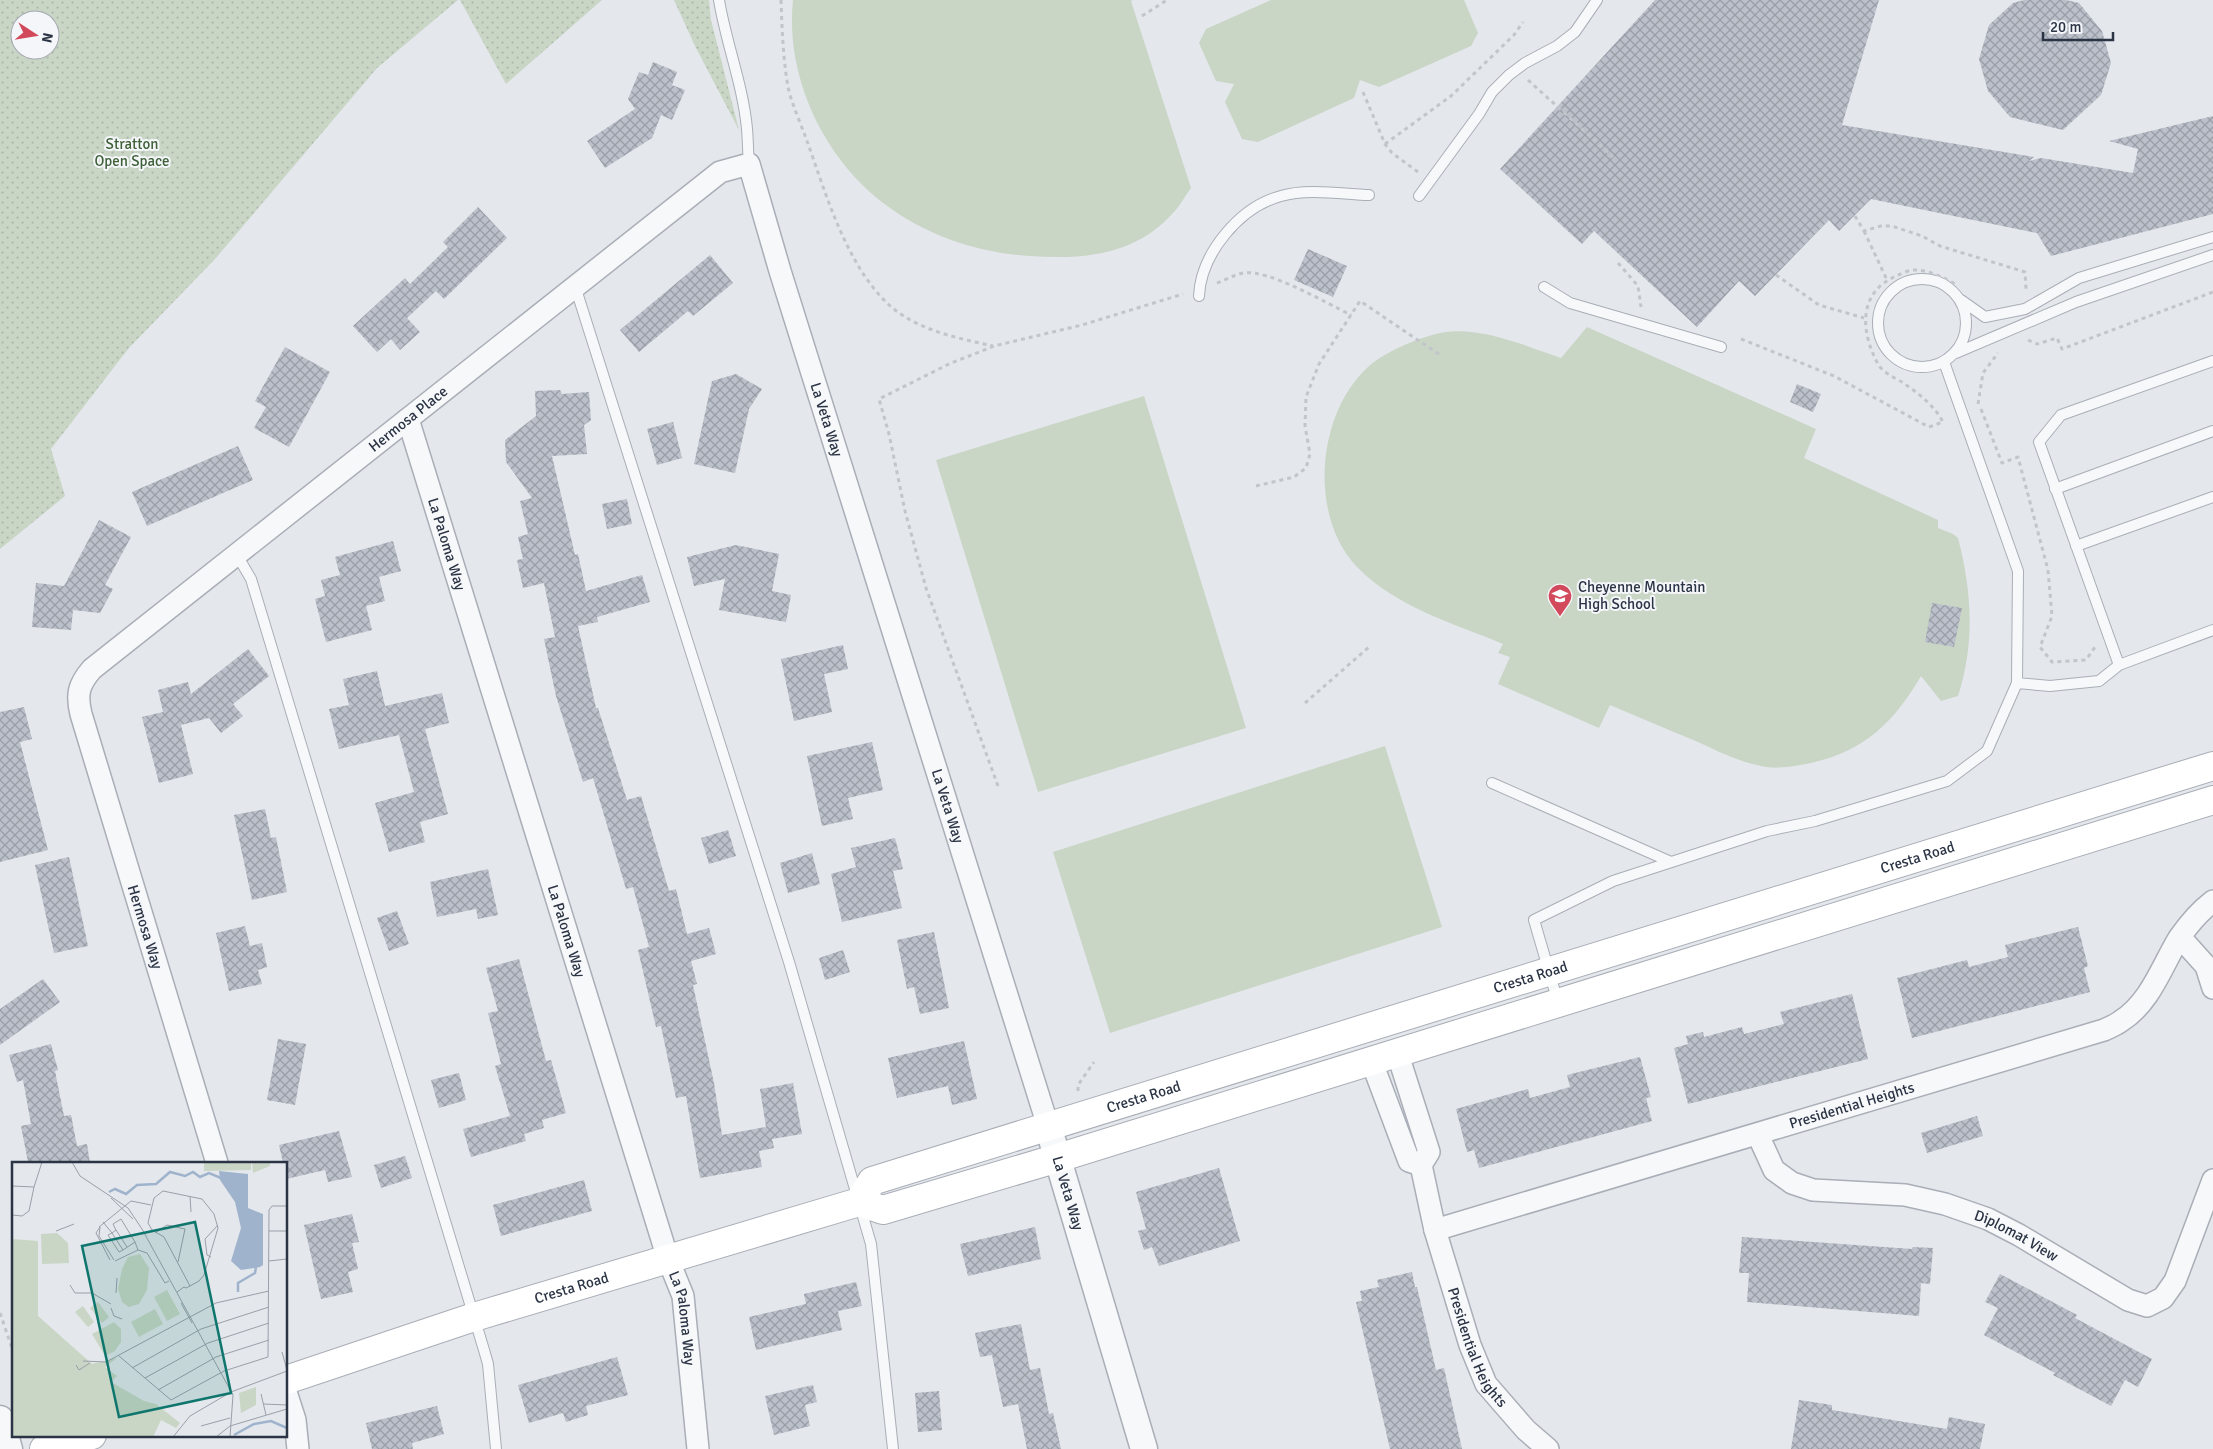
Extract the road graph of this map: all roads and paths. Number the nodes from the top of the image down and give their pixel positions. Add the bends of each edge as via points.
1 (719, 0) edge
2 (781, 0) edge
3 (1166, 0) edge
4 (1598, 0) edge
5 (1142, 16) dead end
6 (1523, 22) dead end
7 (1527, 79) dead end
8 (1363, 92) dead end
9 (1385, 144) junction
10 (1612, 157) dead end
11 (749, 164) junction
12 (1430, 181) junction
13 (1369, 195) dead end
14 (1419, 196) dead end
15 (1854, 216) dead end
16 (1864, 231) junction
17 (2213, 236) edge
18 (2213, 255) edge
19 (1618, 263) dead end
20 (1776, 275) dead end
21 (1887, 280) junction
22 (575, 285) junction
23 (1960, 286) dead end
24 (1544, 287) dead end
25 (1199, 293) junction
26 (2027, 297) dead end
27 (1961, 300) junction
28 (1351, 316) junction
29 (1864, 318) junction
30 (1642, 324) junction
31 (1741, 340) dead end
32 (994, 346) junction
33 (1721, 347) dead end
34 (1955, 353) junction
35 (1440, 356) dead end
36 (2213, 361) edge
37 (1944, 362) junction
38 (408, 419) junction
39 (2213, 431) edge
40 (1256, 486) dead end
41 (2056, 489) junction
42 (2213, 497) edge
43 (2076, 546) junction
44 (237, 554) junction
45 (2213, 630) edge
46 (1369, 647) dead end
47 (2119, 664) junction
48 (2017, 683) junction
49 (78, 690) joint
50 (1305, 703) dead end
51 (2213, 766) edge
52 (1492, 783) dead end
53 (998, 786) dead end
54 (2213, 800) edge
55 (1671, 862) junction
56 (2213, 901) edge
57 (2180, 937) junction
58 (1548, 972) junction
59 (2213, 988) edge
60 (1558, 1003) junction
61 (1384, 1056) junction
62 (1094, 1062) dead end
63 (1079, 1094) dead end
64 (1048, 1126) junction
65 (1758, 1135) junction
66 (968, 1151) junction
67 (1058, 1158) junction
68 (217, 1162) edge
69 (2213, 1180) edge
70 (977, 1181) junction
71 (859, 1202) junction
72 (1435, 1230) junction
73 (668, 1260) junction
74 (0, 1312) edge
75 (474, 1317) junction
76 (12, 1348) edge
77 (288, 1379) edge
78 (288, 1398) edge
79 (0, 1419) edge
80 (89, 1436) edge
81 (9, 1449) edge
82 (44, 1449) edge
83 (298, 1449) edge
84 (496, 1449) edge
85 (698, 1449) edge
86 (893, 1449) edge
87 (1144, 1449) edge
88 (1548, 1449) edge

1 - 11 lane via 747,128
2 - 32 path via 782,43 789,89 830,206 869,282 889,305 918,324 950,336
3 - 5 path
4 - 12 lane via 1574,32 1557,46 1509,74 1492,92
6 - 9 path via 1514,35 1451,96
7 - 10 path
8 - 9 path
9 - 12 path via 1392,153
11 - 22 street, Hermosa Place via 720,172
11 - 64 street, La Veta Way
12 - 14 lane
13 - 25 lane via 1302,193 1282,195 1261,203 1218,243 1200,282
15 - 16 path
16 - 21 path
16 - 26 path via 1892,226 1940,246 2025,272
17 - 27 lane via 2079,278 2025,309 1986,317
18 - 34 lane via 2076,302
19 - 30 path via 1638,286
20 - 29 path via 1819,305
21 - 23 path via 1912,270 1939,275
21 - 29 path via 1873,295
22 - 38 street, Hermosa Place
22 - 71 lane via 786,952
24 - 30 lane via 1570,303
25 - 28 path via 1243,273 1258,274
25 - 32 path
27 - 34 lane via 1967,328
27 - 37 lane via 1941,281 1913,279 1888,294 1880,307 1880,338 1888,351 1914,367
28 - 35 path via 1360,301
28 - 40 path via 1319,364 1306,397 1304,426 1310,454 1306,468 1294,477
29 - 31 path via 1867,340 1879,367 1937,411 1943,422 1929,427 1834,376
30 - 33 lane
32 - 53 path via 879,399 926,588
34 - 37 lane
36 - 41 lane via 2061,415 2039,442
37 - 48 lane via 2018,571
38 - 44 street, Hermosa Place
38 - 73 street, La Paloma Way
39 - 41 lane
41 - 43 lane
42 - 43 lane
43 - 47 lane
44 - 49 street, Hermosa Place via 92,669
44 - 75 lane via 251,579
45 - 47 lane
46 - 50 path
47 - 48 lane via 2099,681 2050,686
48 - 55 lane via 1987,751 1947,781 1815,821 1767,831
49 - 68 street, Hermosa Way via 80,714
51 - 58 main road, Cresta Road
52 - 55 lane
54 - 60 main road
55 - 58 lane via 1613,881 1534,920
56 - 57 street, Presidential Heights
57 - 59 street via 2206,966
57 - 65 street, Presidential Heights via 2137,1007 2122,1021 2104,1030
58 - 60 lane
58 - 64 main road, Cresta Road
60 - 61 main road
61 - 67 main road
61 - 72 street, Presidential Heights via 1409,1161 1421,1165
62 - 63 path via 1078,1085
64 - 66 main road, Cresta Road
64 - 67 street, La Veta Way
65 - 69 street, Diplomat View via 1774,1170 1792,1183 1814,1190 1906,1195 1988,1219 2128,1300 2147,1306 2163,1298 2175,1281
65 - 72 street, Presidential Heights
66 - 70 street
66 - 71 main road, Cresta Road via 872,1181
67 - 70 main road
67 - 87 street, La Veta Way
70 - 71 main road via 883,1210
71 - 73 main road, Cresta Road
71 - 86 lane via 871,1244
72 - 88 street, Presidential Heights via 1470,1345 1486,1384 1526,1430
73 - 75 main road, Cresta Road
73 - 85 street, La Paloma Way via 683,1296
74 - 76 path
75 - 77 main road, Cresta Road
75 - 84 lane via 488,1364
78 - 83 street via 295,1420
79 - 81 street
80 - 82 main road

